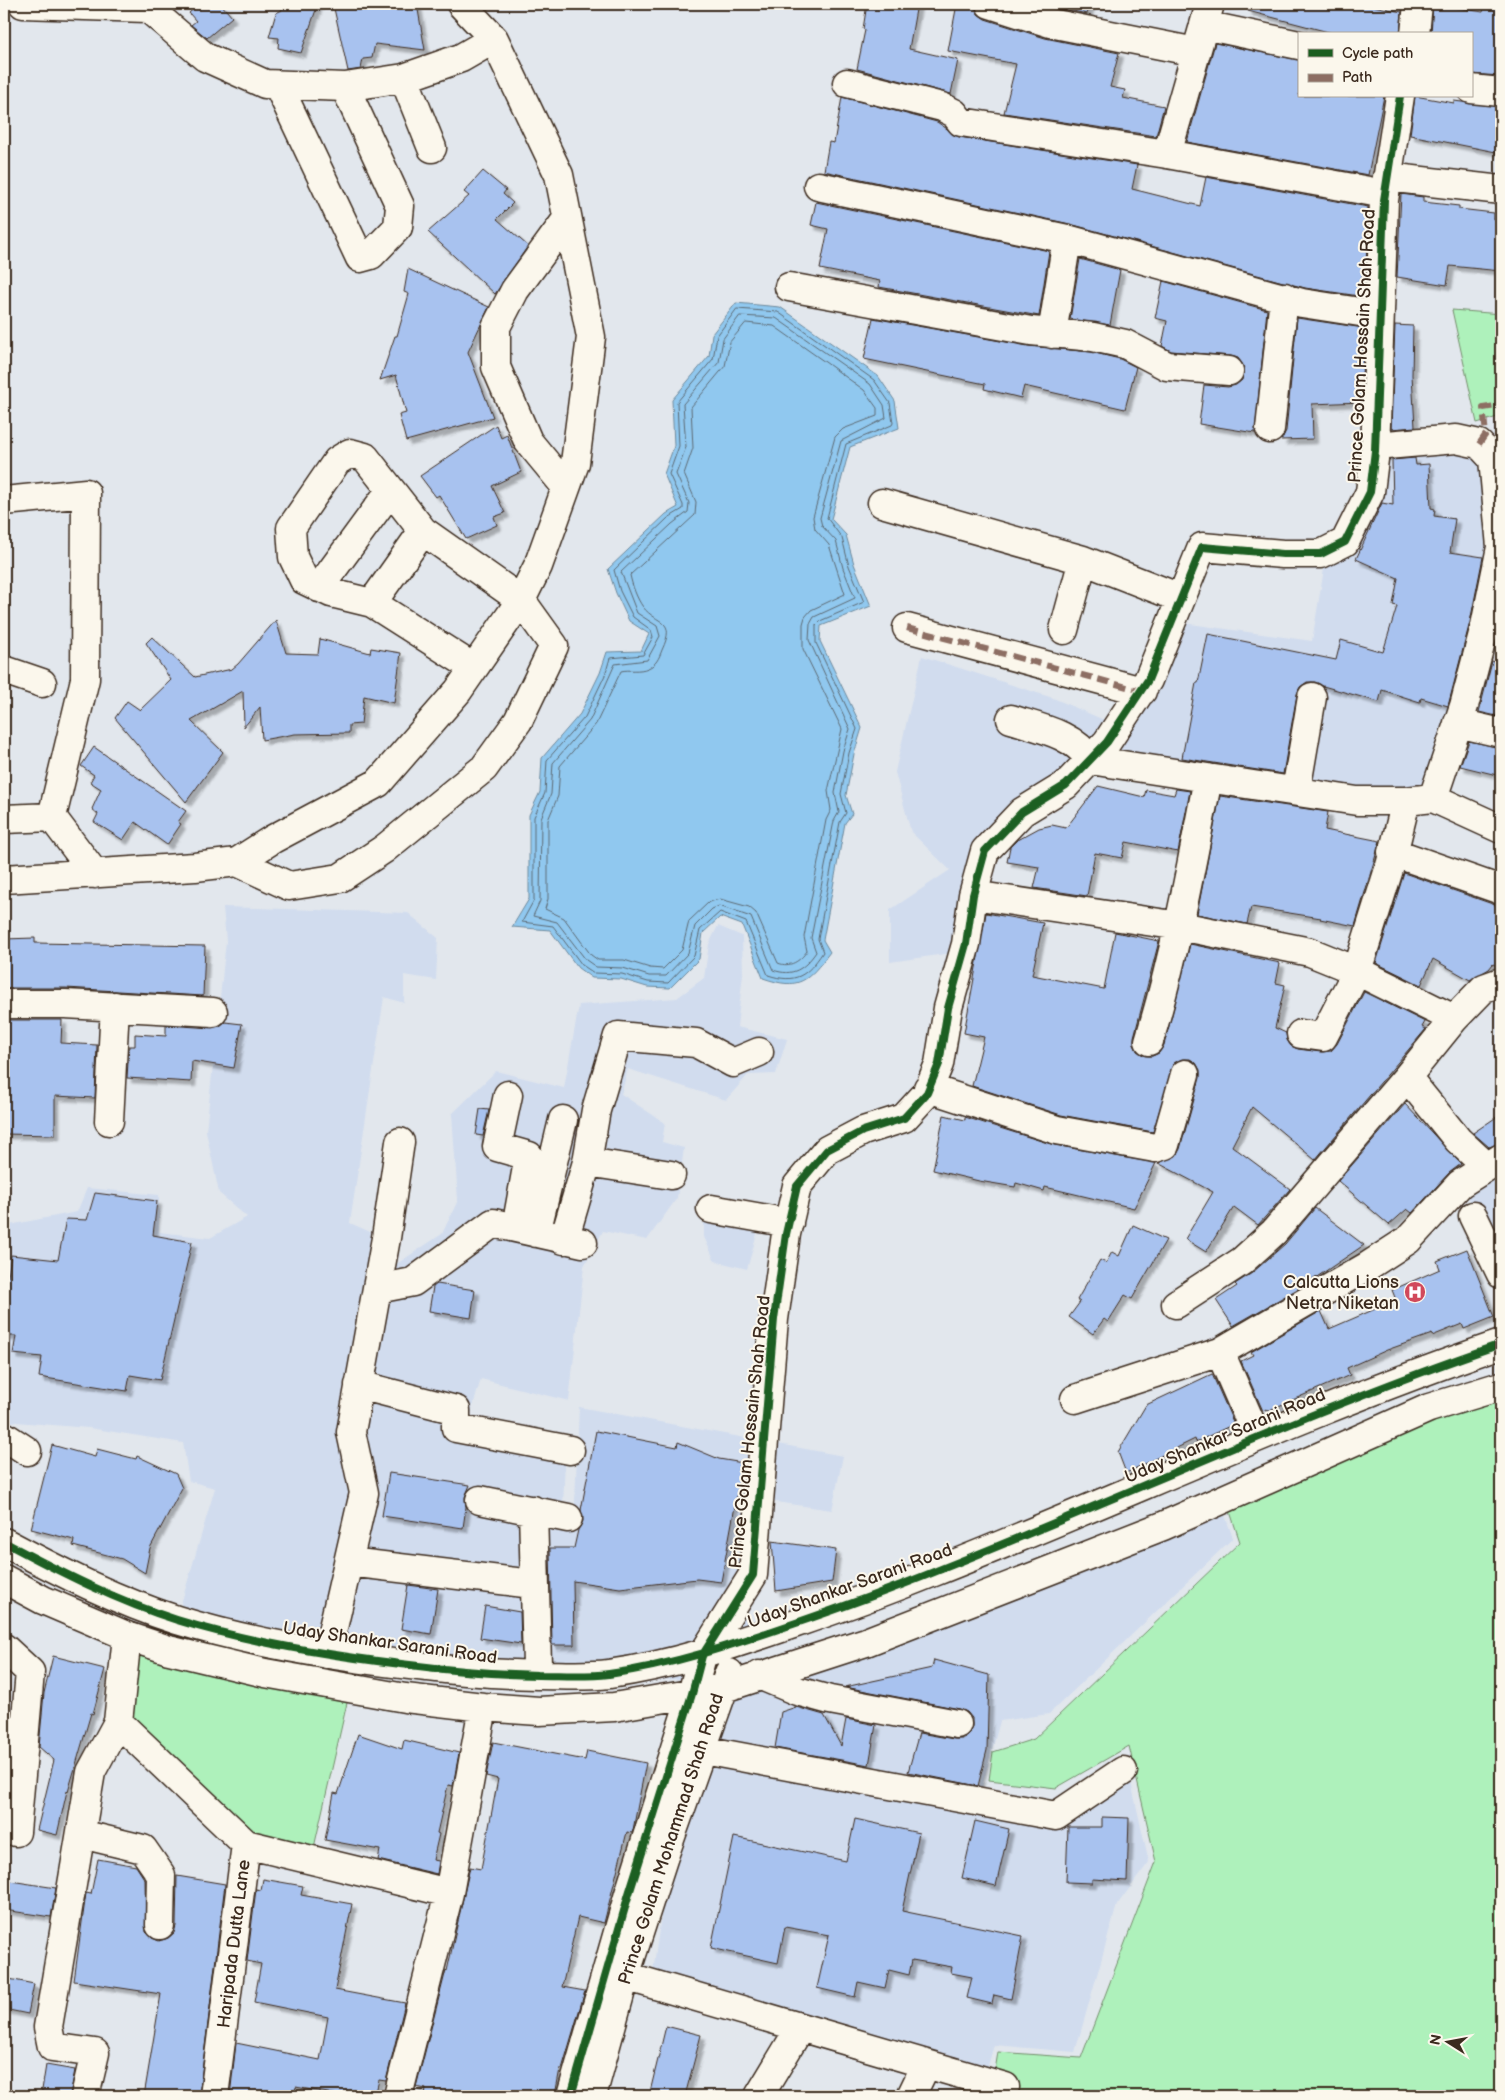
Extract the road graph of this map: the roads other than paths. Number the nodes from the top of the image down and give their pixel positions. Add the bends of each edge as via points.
1 (23, 4) edge
2 (462, 4) edge
3 (990, 4) edge
4 (1418, 4) edge
5 (145, 6) edge
6 (1052, 14) edge
7 (1207, 14) edge
8 (1415, 32) edge
9 (494, 39) junction
10 (1298, 45) edge
11 (1196, 52) junction
12 (404, 78) junction
13 (847, 83) dead end
14 (278, 85) junction
15 (345, 87) junction
16 (1472, 89) edge
17 (1501, 92) edge
18 (1400, 98) edge
19 (432, 148) dead end
20 (1167, 154) junction
21 (818, 186) dead end
22 (1386, 186) junction
23 (1501, 190) edge
24 (567, 219) junction
25 (1067, 239) junction
26 (789, 287) dead end
27 (1284, 297) junction
28 (1379, 315) junction
29 (1052, 334) junction
30 (1229, 371) dead end
31 (1270, 429) dead end
32 (1375, 446) junction
33 (566, 487) junction
34 (390, 491) junction
35 (4, 501) edge
36 (882, 503) dead end
37 (424, 531) junction
38 (1501, 546) edge
39 (1083, 560) junction
40 (319, 588) junction
41 (1180, 598) junction
42 (521, 600) junction
43 (372, 603) junction
44 (907, 628) dead end
45 (1064, 630) dead end
46 (474, 668) junction
47 (4, 670) edge
48 (42, 683) dead end
49 (1142, 691) junction
50 (1312, 697) dead end
51 (1011, 719) dead end
52 (1458, 723) junction
53 (1501, 733) edge
54 (1090, 760) junction
55 (1208, 778) junction
56 (1296, 791) junction
57 (1433, 798) junction
58 (1406, 801) junction
59 (52, 817) junction
60 (4, 819) edge
61 (1501, 828) edge
62 (1392, 852) junction
63 (237, 862) junction
64 (95, 874) junction
65 (4, 879) edge
66 (1501, 890) edge
67 (972, 895) junction
68 (1180, 926) junction
69 (1357, 971) junction
70 (1501, 984) edge
71 (4, 1004) edge
72 (115, 1006) junction
73 (213, 1012) dead end
74 (1454, 1019) junction
75 (1300, 1034) dead end
76 (1149, 1041) dead end
77 (759, 1052) dead end
78 (1185, 1074) dead end
79 (1407, 1077) junction
80 (928, 1088) junction
81 (508, 1096) dead end
82 (563, 1120) dead end
83 (109, 1121) dead end
84 (400, 1142) dead end
85 (587, 1162) junction
86 (1494, 1163) edge
87 (672, 1175) dead end
88 (711, 1209) dead end
89 (1473, 1216) dead end
90 (789, 1223) junction
91 (526, 1231) junction
92 (1501, 1274) edge
93 (377, 1289) junction
94 (1176, 1304) dead end
95 (1501, 1344) edge
96 (1220, 1352) junction
97 (359, 1385) junction
98 (1501, 1386) edge
99 (1075, 1399) dead end
100 (4, 1436) edge
101 (1257, 1438) junction
102 (570, 1450) dead end
103 (27, 1451) dead end
104 (480, 1500) dead end
105 (533, 1510) junction
106 (568, 1518) dead end
107 (4, 1542) edge
108 (349, 1562) junction
109 (753, 1575) junction
110 (4, 1580) edge
111 (534, 1584) junction
112 (127, 1636) junction
113 (740, 1643) junction
114 (4, 1648) edge
115 (327, 1654) junction
116 (702, 1656) junction
117 (539, 1675) junction
118 (758, 1675) junction
119 (724, 1688) junction
120 (692, 1694) junction
121 (483, 1707) junction
122 (118, 1722) junction
123 (957, 1724) dead end
124 (703, 1750) junction
125 (1123, 1771) dead end
126 (16, 1832) dead end
127 (80, 1834) junction
128 (246, 1844) junction
129 (449, 1893) junction
130 (160, 1925) dead end
131 (625, 1976) junction
132 (800, 2028) junction
133 (926, 2065) junction
134 (1005, 2087) dead end
135 (85, 2096) edge
136 (214, 2096) edge
137 (398, 2096) edge
138 (571, 2096) edge
139 (592, 2096) edge
140 (759, 2096) edge
141 (911, 2096) edge

1 - 5 street
2 - 9 street
3 - 6 street
4 - 8 street
5 - 14 street via 205,57 265,84
6 - 11 street
7 - 10 street
7 - 11 street
9 - 12 street via 461,58
9 - 24 street via 559,175
11 - 20 street
12 - 15 street
12 - 19 street
13 - 20 street via 942,107 954,113 961,122
14 - 15 street
14 - 15 street via 360,258 371,255 398,227 400,206
16 - 17 street
18 - 22 street, Prince Golam Hossain Shah Road
20 - 22 street
21 - 25 street
22 - 23 street
22 - 28 street, Prince Golam Hossain Shah Road
24 - 33 street via 591,337 575,463
24 - 33 street via 516,290 496,328 496,367 528,442
25 - 27 street
25 - 29 street
26 - 29 street
27 - 28 street via 1318,306
27 - 31 street
28 - 32 street, Prince Golam Hossain Shah Road
29 - 30 street via 1093,337 1125,344 1167,366
32 - 38 street via 1456,439 1478,444 1493,459
32 - 41 street, Prince Golam Hossain Shah Road via 1370,492 1344,542 1321,554 1202,547
33 - 42 street via 538,566
34 - 37 street
34 - 40 street
34 - 40 street via 365,457 350,452 337,461 291,528 294,558 304,580
35 - 59 street via 86,493 85,678
36 - 39 street
37 - 42 street
37 - 43 street
38 - 52 street via 1485,626
39 - 41 street
39 - 45 street
40 - 43 street
41 - 49 street, Prince Golam Hossain Shah Road
42 - 46 street
42 - 63 street via 554,646 518,721 484,768 384,849 340,878 289,886
43 - 46 street
44 - 49 street
46 - 63 street via 378,783
47 - 48 street
49 - 54 street, Prince Golam Hossain Shah Road via 1107,742
50 - 56 street
51 - 54 street via 1055,733 1083,748
52 - 53 street
52 - 57 street
54 - 55 street
54 - 67 street, Prince Golam Hossain Shah Road via 1066,785 1022,812 985,851
55 - 56 street
55 - 68 street
56 - 58 street via 1357,801
57 - 58 street
57 - 61 street
58 - 62 street
59 - 60 street
59 - 64 street
62 - 66 street
62 - 69 street
63 - 64 street
64 - 65 street
67 - 68 street
67 - 80 street, Prince Golam Hossain Shah Road via 966,944 948,1008 939,1064
68 - 69 street via 1310,952
68 - 76 street
69 - 74 street
69 - 75 street via 1323,1038
70 - 74 street via 1484,988
71 - 72 street
72 - 73 street
72 - 83 street
74 - 79 street
77 - 85 street via 733,1063 696,1043 618,1036 596,1110
78 - 80 street via 1165,1145 1155,1148 1057,1130
79 - 86 street via 1458,1140
79 - 94 street via 1274,1232 1242,1261
80 - 90 street, Prince Golam Hossain Shah Road via 904,1118 863,1131 827,1150 797,1186
81 - 91 street via 497,1147 529,1156
82 - 91 street
84 - 93 street
85 - 87 street
85 - 91 street via 573,1242
86 - 96 street via 1460,1184 1408,1240
88 - 90 street
89 - 92 street
90 - 109 street, Prince Golam Hossain Shah Road via 774,1319
91 - 93 street via 493,1222 413,1282
93 - 97 street
95 - 101 street, Uday Shankar Sarani Road via 1408,1376
96 - 99 street
96 - 101 street
97 - 102 street via 456,1410 456,1428
97 - 108 street via 351,1432 364,1493
98 - 118 street via 1429,1408 1163,1526 876,1638
100 - 103 street
101 - 113 street, Uday Shankar Sarani Road via 1052,1526 882,1593
104 - 105 street
105 - 106 street
105 - 111 street
107 - 115 street, Uday Shankar Sarani Road via 64,1575 177,1620
108 - 111 street
108 - 115 street
109 - 113 street
109 - 116 street, Prince Golam Hossain Shah Road
110 - 112 street, Prince Golam Mohammad Shah Road
111 - 117 street
112 - 121 street, Prince Golam Mohammad Shah Road via 169,1650 265,1673 405,1698
112 - 122 street
113 - 116 street, Uday Shankar Sarani Road
113 - 119 street
114 - 126 street via 30,1672
115 - 117 street, Uday Shankar Sarani Road via 484,1674
116 - 117 street, Uday Shankar Sarani Road via 609,1674
116 - 120 street, Prince Golam Hossain Shah Road
118 - 119 street
118 - 123 street via 796,1691 830,1700
119 - 120 street, Prince Golam Mohammad Shah Road
119 - 124 street, Prince Golam Mohammad Shah Road
120 - 121 street, Prince Golam Mohammad Shah Road via 614,1707 539,1711
120 - 138 street, Prince Golam Hossain Shah Road via 628,1897
121 - 129 street
122 - 127 street via 91,1772
122 - 128 street, Haripada Dutta Lane
124 - 125 street via 1056,1816
124 - 131 street, Prince Golam Mohammad Shah Road
127 - 130 street via 143,1849 161,1875
127 - 135 street via 48,2027 52,2047 95,2053
128 - 129 street
128 - 136 street, Haripada Dutta Lane
129 - 137 street
131 - 132 street
131 - 139 street, Prince Golam Mohammad Shah Road
132 - 133 street
132 - 140 street
133 - 134 street
133 - 141 street

